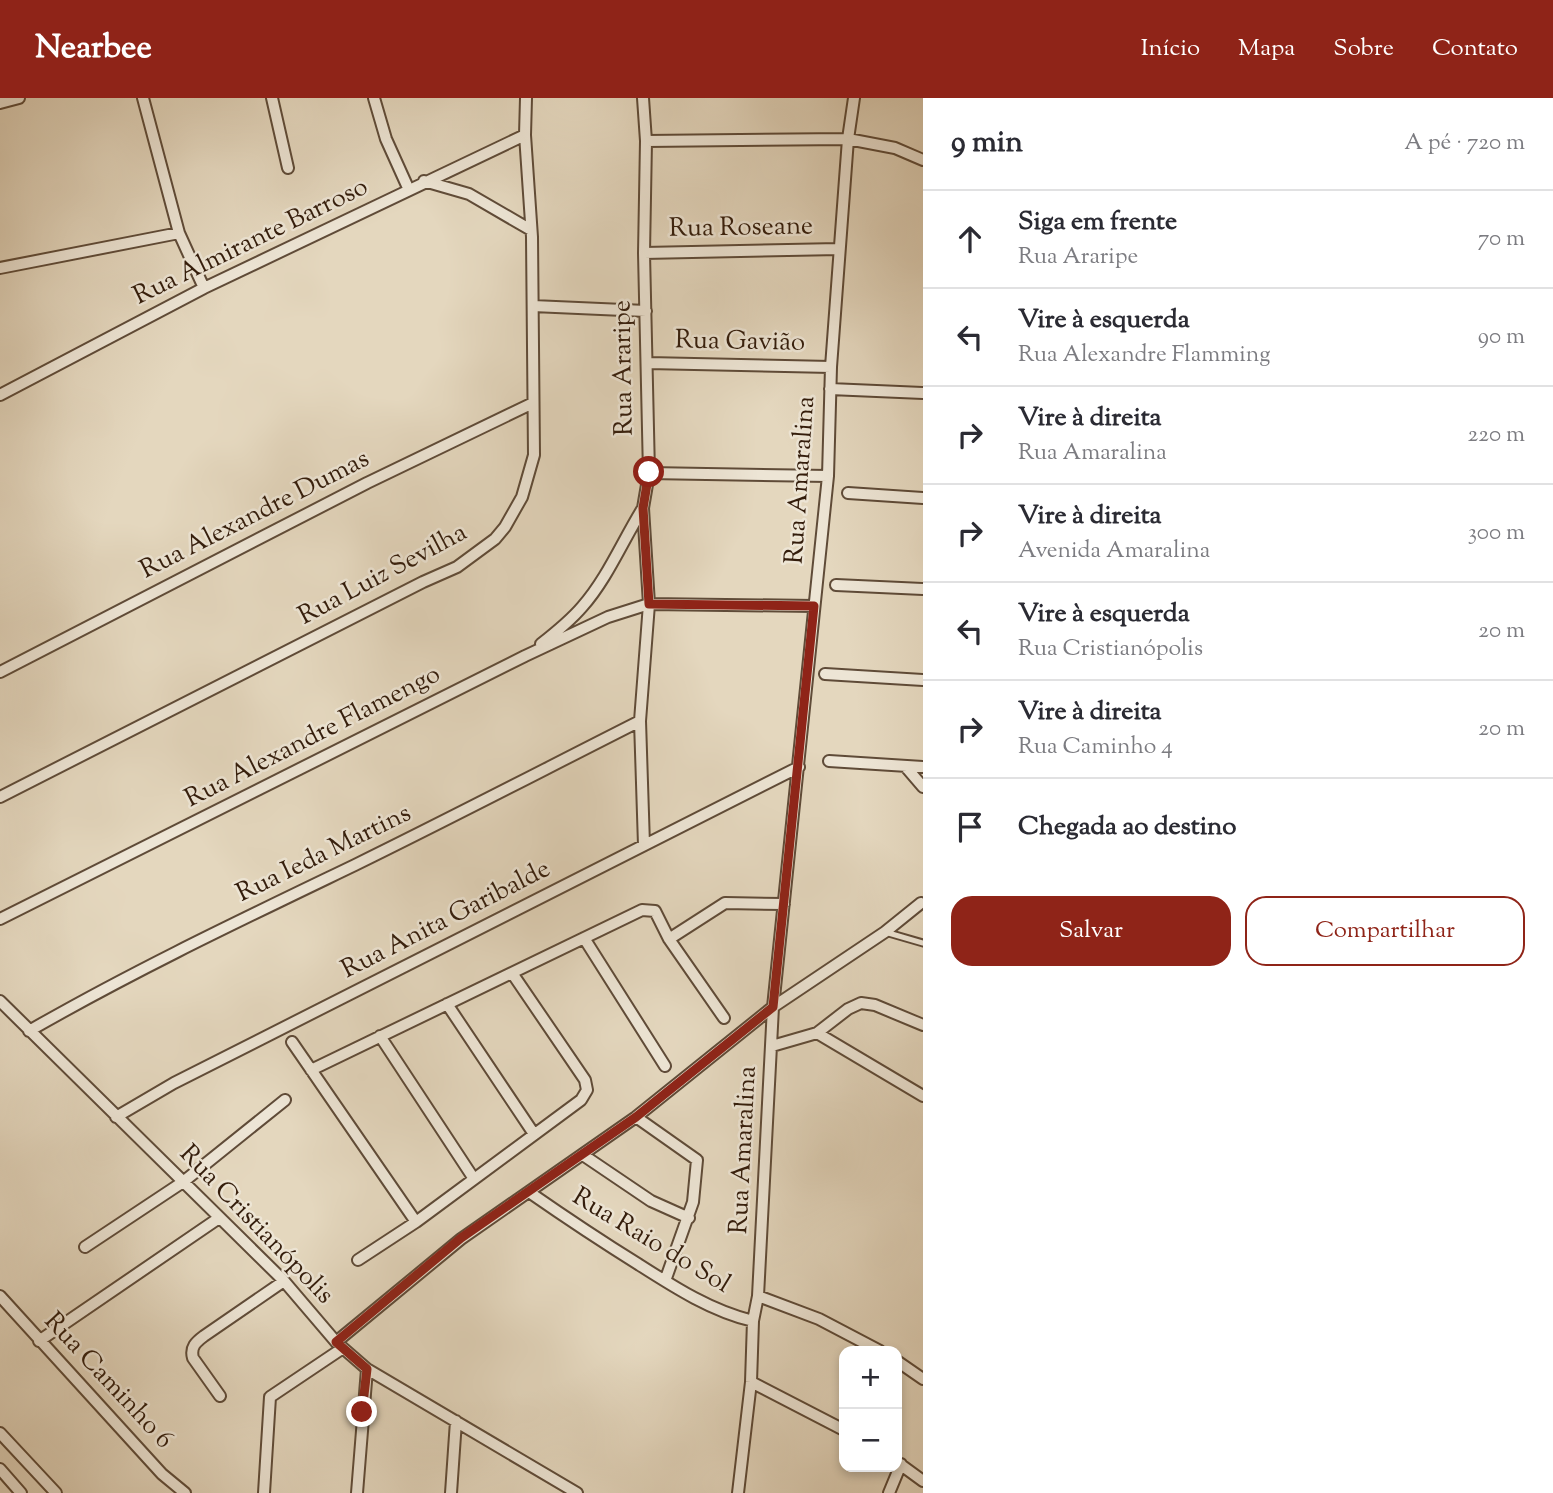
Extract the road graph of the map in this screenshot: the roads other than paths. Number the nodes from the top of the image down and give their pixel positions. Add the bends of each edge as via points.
1 (19, 98) edge
2 (143, 98) edge
3 (272, 98) edge
4 (374, 98) edge
5 (526, 98) edge
6 (643, 98) edge
7 (854, 98) edge
8 (0, 103) edge
9 (525, 135) junction
10 (848, 139) junction
11 (646, 141) junction
12 (923, 160) edge
13 (288, 168) dead end
14 (424, 181) junction
15 (409, 190) junction
16 (531, 230) junction
17 (179, 233) junction
18 (839, 248) junction
19 (644, 253) junction
20 (0, 268) edge
21 (204, 288) junction
22 (533, 306) junction
23 (646, 311) junction
24 (648, 363) junction
25 (831, 367) junction
26 (830, 389) junction
27 (923, 393) edge
28 (0, 396) edge
29 (533, 403) junction
30 (649, 472) junction
31 (828, 476) junction
32 (848, 492) dead end
33 (923, 498) edge
34 (643, 508) junction
35 (836, 585) dead end
36 (923, 589) edge
37 (649, 604) junction
38 (814, 606) junction
39 (525, 656) junction
40 (0, 671) edge
41 (825, 674) dead end
42 (923, 680) edge
43 (640, 721) junction
44 (829, 761) dead end
45 (905, 766) junction
46 (799, 767) junction
47 (923, 767) edge
48 (923, 787) edge
49 (0, 797) edge
50 (644, 845) junction
51 (921, 903) dead end
52 (784, 904) junction
53 (0, 919) edge
54 (885, 932) junction
55 (584, 937) junction
56 (669, 939) junction
57 (923, 943) edge
58 (512, 973) junction
59 (0, 1001) edge
60 (447, 1004) junction
61 (773, 1007) junction
62 (724, 1018) dead end
63 (923, 1026) edge
64 (29, 1031) junction
65 (817, 1033) junction
66 (380, 1036) junction
67 (292, 1042) dead end
68 (772, 1046) junction
69 (665, 1066) dead end
70 (311, 1070) junction
71 (923, 1096) edge
72 (285, 1100) dead end
73 (116, 1116) junction
74 (636, 1117) junction
75 (534, 1134) junction
76 (583, 1155) junction
77 (474, 1179) junction
78 (183, 1182) junction
79 (529, 1192) junction
80 (219, 1218) junction
81 (689, 1218) junction
82 (416, 1222) junction
83 (85, 1247) dead end
84 (358, 1260) dead end
85 (284, 1281) junction
86 (665, 1281) junction
87 (0, 1296) edge
88 (758, 1296) junction
89 (753, 1321) junction
90 (39, 1341) junction
91 (340, 1345) junction
92 (870, 1346) edge
93 (902, 1364) edge
94 (367, 1369) junction
95 (923, 1379) edge
96 (751, 1382) junction
97 (220, 1396) dead end
98 (456, 1421) junction
99 (839, 1427) edge
100 (0, 1433) edge
101 (902, 1465) edge
102 (0, 1469) edge
103 (896, 1472) edge
104 (555, 1480) junction
105 (923, 1481) edge
106 (21, 1493) edge
107 (56, 1493) edge
108 (185, 1493) edge
109 (264, 1493) edge
110 (357, 1493) edge
111 (451, 1493) edge
112 (554, 1493) edge
113 (577, 1493) edge
114 (738, 1493) edge
115 (889, 1493) edge

1 - 8 street
2 - 17 street
3 - 13 street
4 - 15 street
5 - 9 street, Rua Luiz Sevilha
6 - 11 street, Rua Araripe
7 - 10 street, Rua Amaralina
9 - 14 street, Rua Almirante Barroso
9 - 16 street, Rua Luiz Sevilha
10 - 11 street
10 - 12 street via 895,148
10 - 18 street, Rua Amaralina
11 - 19 street, Rua Araripe
14 - 15 street, Rua Almirante Barroso
14 - 16 street via 469,194
15 - 21 street, Rua Almirante Barroso
16 - 22 street, Rua Luiz Sevilha
17 - 20 street
17 - 21 street
18 - 19 street, Rua Roseane
18 - 25 street, Rua Amaralina
19 - 23 street, Rua Araripe
21 - 28 street, Rua Almirante Barroso
22 - 23 street
22 - 29 street, Rua Luiz Sevilha
23 - 24 street, Rua Araripe
24 - 25 street, Rua Gavião
24 - 30 street, Rua Araripe
25 - 26 street, Rua Amaralina
26 - 27 street
26 - 31 street, Rua Amaralina
29 - 40 street, Rua Alexandre Dumas
29 - 49 street, Rua Luiz Sevilha via 534,455 522,497 486,548 457,567
30 - 31 street
30 - 34 street, Rua Araripe
31 - 38 street, Rua Amaralina
32 - 33 street
34 - 37 street, Rua Araripe
34 - 39 street via 583,607
35 - 36 street
37 - 38 street, Rua Alexandre Flamengo
37 - 39 street, Rua Alexandre Flamengo via 617,613
37 - 43 street, Rua Araripe
38 - 46 street, Rua Amaralina
39 - 53 street, Rua Alexandre Flamengo
41 - 42 street
43 - 50 street, Rua Araripe
43 - 64 street, Rua Ieda Martins via 96,992
44 - 45 street
45 - 47 street
45 - 48 street
46 - 50 street, Rua Anita Garibalde
46 - 52 street, Rua Amaralina
50 - 73 street, Rua Anita Garibalde
51 - 54 street
52 - 56 street via 725,903
52 - 61 street, Rua Amaralina
54 - 57 lane
54 - 61 street
55 - 56 street via 650,909
55 - 58 street
55 - 69 street
56 - 62 street
58 - 60 street
58 - 75 street via 585,1080 587,1090 581,1100
59 - 64 street, Rua Cristianópolis
60 - 66 street
60 - 75 street
61 - 68 street, Rua Amaralina
61 - 74 street
63 - 65 street via 874,1004 861,1003
64 - 73 street, Rua Cristianópolis
65 - 68 street
65 - 71 street
66 - 70 street
66 - 77 street
67 - 70 street
68 - 88 street, Rua Amaralina
70 - 82 street
72 - 78 street
73 - 78 street, Rua Cristianópolis
74 - 76 street
74 - 81 street via 697,1160
75 - 77 street
76 - 79 street
76 - 81 street via 651,1201
77 - 82 street
78 - 80 street, Rua Cristianópolis
78 - 83 street
79 - 86 street, Rua Raio do Sol
79 - 91 street via 461,1238
80 - 85 street, Rua Cristianópolis
80 - 90 street
81 - 86 street
82 - 84 street
85 - 91 street, Rua Cristianópolis
85 - 97 street via 194,1345 193,1358
86 - 89 street, Rua Raio do Sol via 721,1311
87 - 90 street, Rua Caminho 6
88 - 89 street, Rua Amaralina
88 - 92 street via 819,1319
89 - 96 street, Rua Amaralina
90 - 108 street, Rua Caminho 6
91 - 94 street, Rua Cristianópolis
91 - 109 street via 270,1397
93 - 95 street
94 - 98 street, Rua Cristianópolis
94 - 110 street
96 - 99 street
96 - 114 street, Rua Amaralina
98 - 104 street, Rua Cristianópolis
98 - 111 street
100 - 107 street
101 - 105 street
102 - 106 street
103 - 115 street
104 - 112 street
104 - 113 street, Rua Cristianópolis

